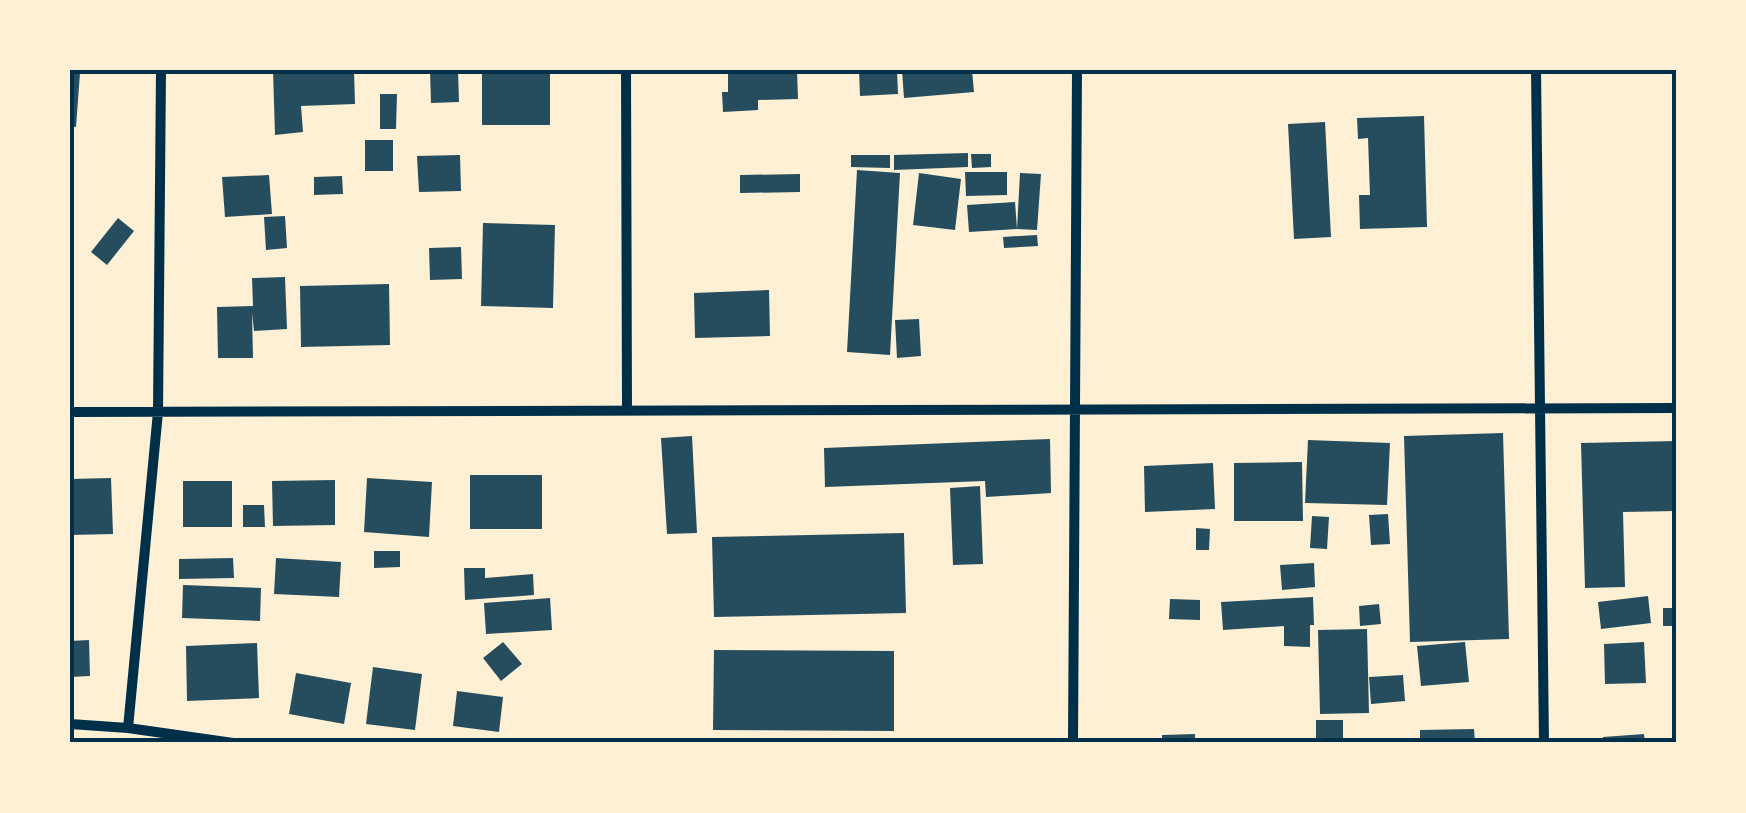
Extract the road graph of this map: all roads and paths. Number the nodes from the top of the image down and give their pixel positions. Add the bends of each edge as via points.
1 (161, 70) edge
2 (626, 70) edge
3 (1078, 70) edge
4 (1536, 70) edge
5 (1538, 408) junction
6 (1676, 408) edge
7 (1078, 409) junction
8 (627, 410) junction
9 (70, 412) edge
10 (158, 412) junction
11 (70, 724) edge
12 (128, 728) junction
13 (233, 743) edge
14 (1073, 743) edge
15 (1544, 743) edge

1 - 10 street
2 - 8 street
3 - 7 street
4 - 5 street
5 - 6 street
5 - 7 street
5 - 15 street
7 - 8 street
7 - 14 street
8 - 10 street
9 - 10 street
10 - 12 street
11 - 12 street
12 - 13 street

